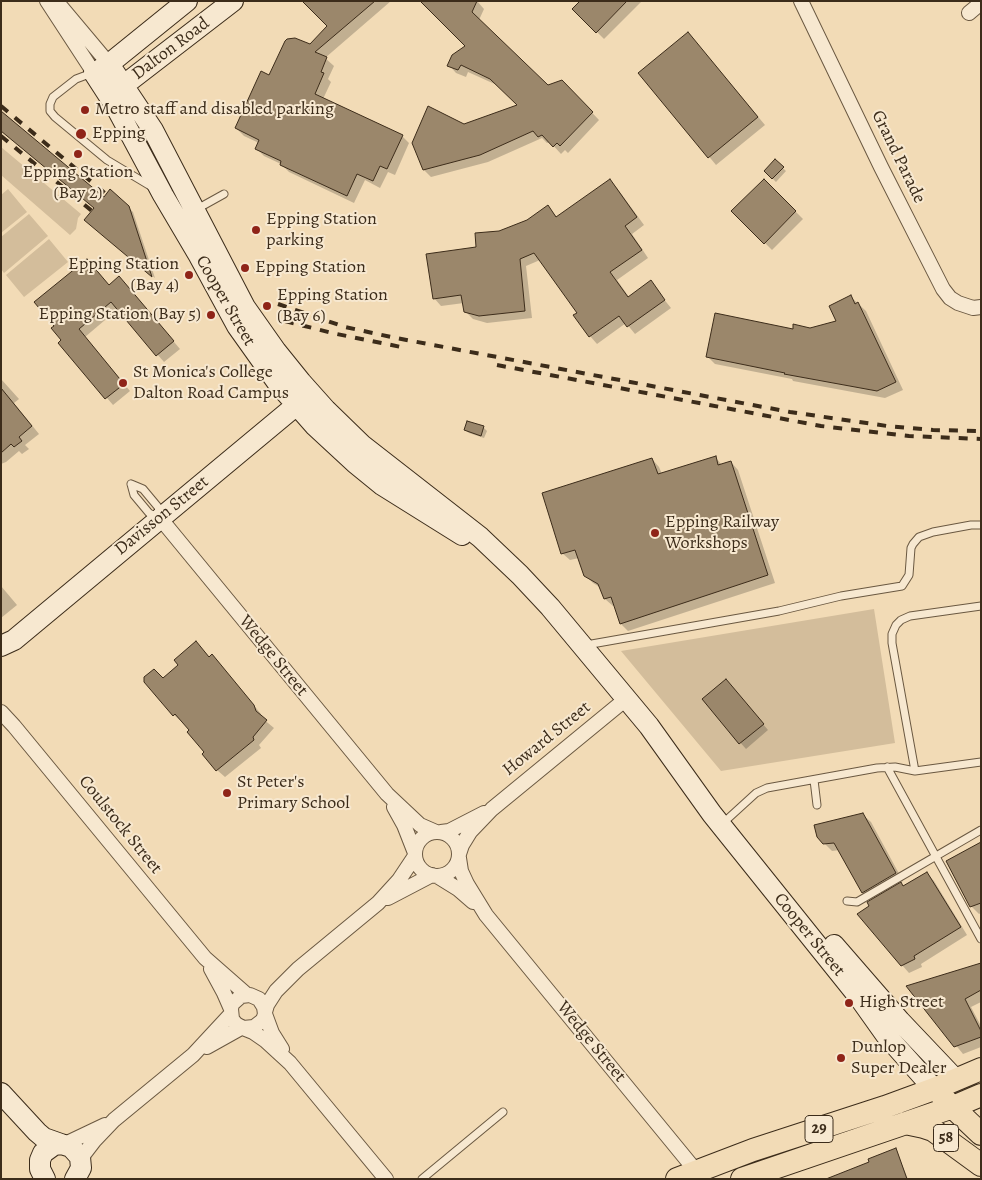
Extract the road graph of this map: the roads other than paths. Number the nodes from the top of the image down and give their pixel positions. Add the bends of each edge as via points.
1 (47, 1) edge
2 (56, 1) edge
3 (187, 1) edge
4 (233, 1) edge
5 (801, 1) edge
6 (981, 3) edge
7 (969, 13) dead end
8 (101, 68) junction
9 (116, 89) junction
10 (224, 194) dead end
11 (162, 195) junction
12 (194, 210) junction
13 (981, 307) edge
14 (303, 399) junction
15 (160, 518) junction
16 (981, 525) edge
17 (981, 606) edge
18 (8, 643) edge
19 (583, 645) junction
20 (1, 658) edge
21 (626, 699) junction
22 (3, 711) edge
23 (981, 762) edge
24 (887, 767) junction
25 (915, 771) junction
26 (814, 780) junction
27 (386, 794) junction
28 (818, 805) dead end
29 (492, 809) junction
30 (725, 822) junction
31 (981, 830) edge
32 (439, 832) junction
33 (415, 854) junction
34 (459, 856) junction
35 (936, 857) junction
36 (435, 876) junction
37 (847, 901) dead end
38 (378, 903) junction
39 (486, 914) junction
40 (980, 934) edge
41 (205, 958) junction
42 (298, 969) junction
43 (248, 995) junction
44 (230, 1011) junction
45 (265, 1013) junction
46 (242, 1028) junction
47 (194, 1055) junction
48 (290, 1063) junction
49 (981, 1069) edge
50 (956, 1080) junction
51 (934, 1089) junction
52 (979, 1098) edge
53 (7, 1099) edge
54 (953, 1107) junction
55 (503, 1112) dead end
56 (114, 1120) junction
57 (905, 1123) junction
58 (981, 1134) edge
59 (63, 1144) junction
60 (981, 1164) edge
61 (39, 1170) edge
62 (80, 1172) edge
63 (696, 1177) edge
64 (386, 1179) edge
65 (422, 1179) edge
66 (742, 1179) edge

1 - 8 street, Cooper Street
2 - 8 street, Cooper Street
3 - 8 main road, Dalton Road
4 - 9 main road, Dalton Road
5 - 13 street, Grand Parade via 943,289 958,303
6 - 7 street
8 - 9 main road, Cooper Street
8 - 11 lane via 63,88 53,97 50,111 107,160
9 - 11 main road, Cooper Street
9 - 12 main road, Cooper Street via 153,130
10 - 12 lane
11 - 14 main road, Cooper Street via 255,353
12 - 14 main road, Cooper Street via 245,307 276,351
14 - 15 main road, Davisson Street
14 - 19 main road, Cooper Street via 326,410 362,445 460,520 520,575
15 - 15 lane via 149,513 134,495 131,484 143,488 158,507
15 - 18 main road, Davisson Street
15 - 27 street, Wedge Street
16 - 19 lane via 933,532 919,538 911,548 909,575 902,586
17 - 25 lane via 910,616 896,625 892,634
18 - 20 main road, Davisson Street
19 - 21 main road, Cooper Street
21 - 29 street, Howard Street
21 - 30 main road, Cooper Street via 682,762
22 - 41 street, Coulstock Street
23 - 25 lane
24 - 25 lane
24 - 26 lane
24 - 35 lane
26 - 28 lane
26 - 30 lane via 761,790
27 - 32 street, Wedge Street via 420,825
27 - 33 street, Wedge Street via 404,825
29 - 32 street, Howard Street via 449,831
29 - 34 street, Howard Street via 470,832
30 - 50 main road, Cooper Street
30 - 51 main road, Cooper Street via 885,1034
31 - 35 lane
32 - 33 street via 424,836 416,846
32 - 34 street via 454,840
33 - 36 street via 420,868
33 - 38 street via 399,880
34 - 36 street via 451,871
34 - 39 street, Wedge Street via 467,884
35 - 37 lane via 857,902
35 - 40 lane
36 - 38 street
36 - 39 street, Wedge Street via 458,889
38 - 42 street
39 - 63 street, Wedge Street
41 - 43 street, Coulstock Street
41 - 44 street, Coulstock Street
42 - 43 street
42 - 45 street via 276,991
43 - 44 street via 236,999
43 - 45 street via 262,1002
44 - 46 street via 232,1020
44 - 47 street
45 - 46 street via 263,1020 254,1028
45 - 48 street via 272,1033
46 - 47 street
46 - 48 street via 254,1032
47 - 56 street
48 - 64 street
49 - 50 main road, 29
50 - 51 main road, 29
50 - 52 main road, Cooper Street
51 - 54 main road, Cooper Street / 58
51 - 63 main road, 29
52 - 54 main road, 29
53 - 59 main road via 44,1138
53 - 61 main road
54 - 57 main road, 29
54 - 58 main road, Cooper Street / 58
55 - 65 lane
56 - 59 street
56 - 62 street via 84,1154
57 - 60 main road, 58 via 933,1130
57 - 66 main road, 29
59 - 61 main road via 54,1145 43,1153
59 - 62 main road via 76,1152

